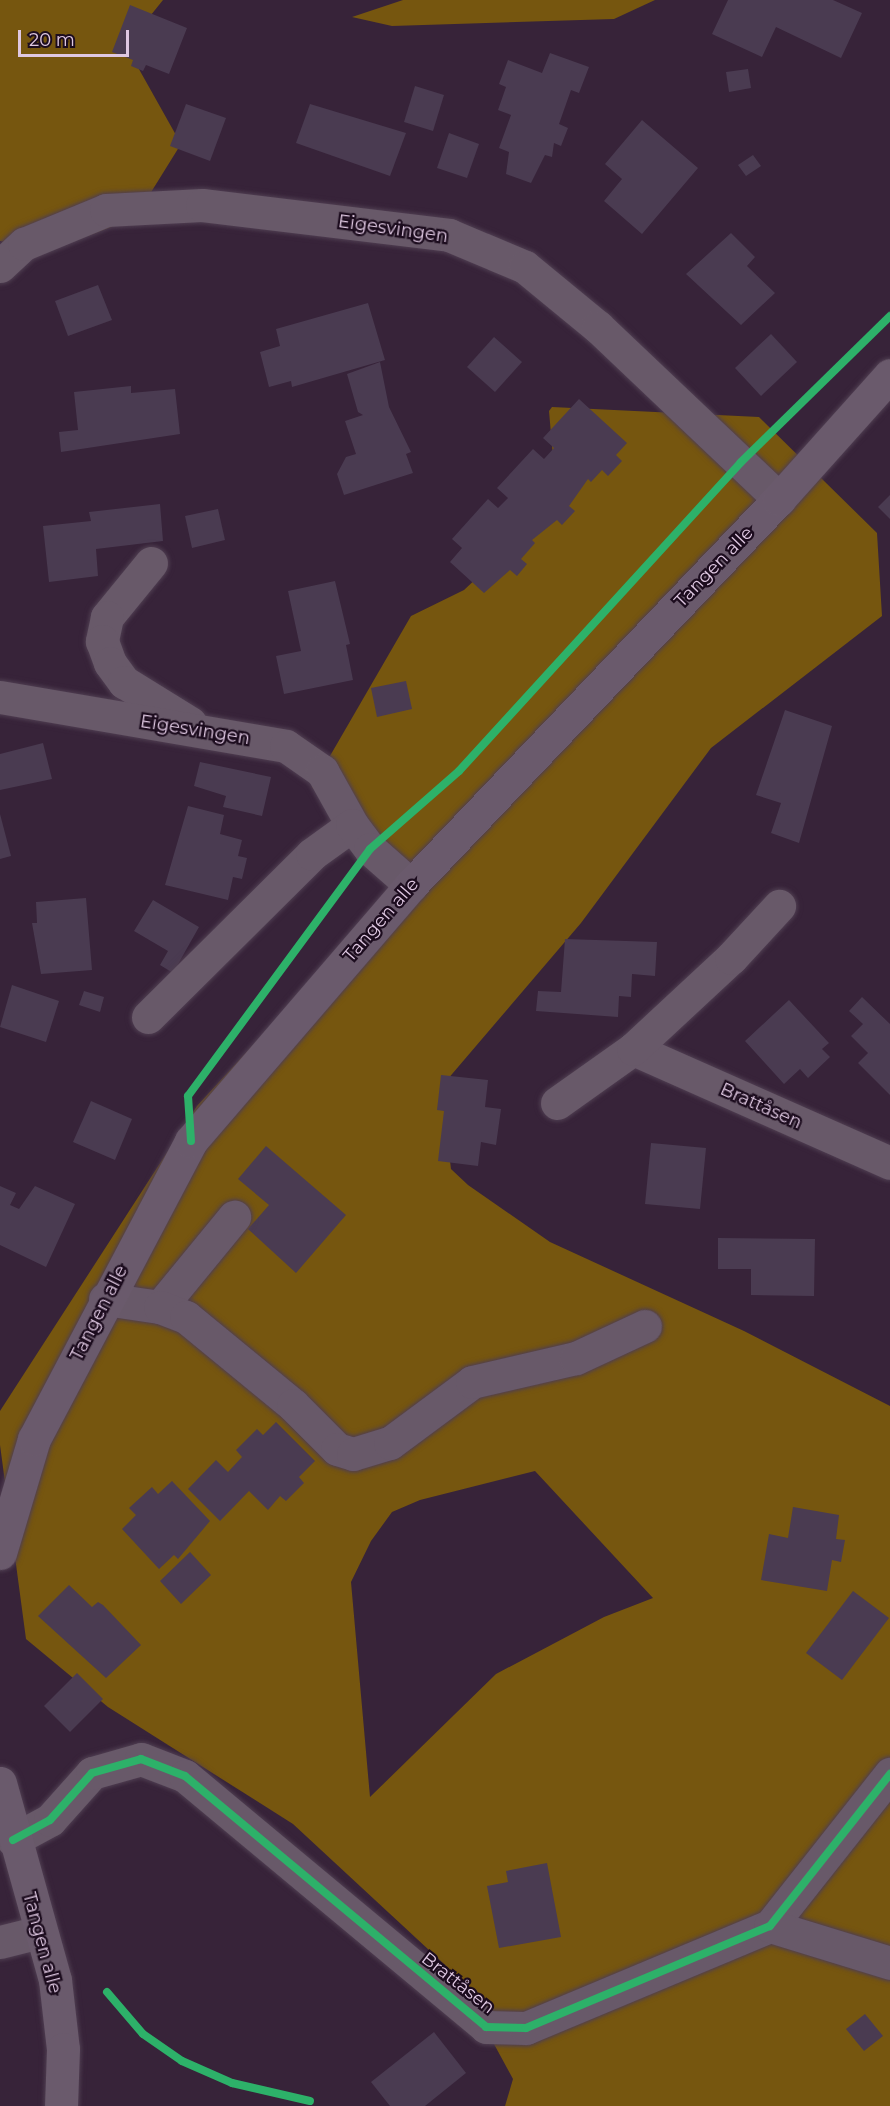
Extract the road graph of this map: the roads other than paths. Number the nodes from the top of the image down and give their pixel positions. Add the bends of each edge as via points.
1 (0, 266) edge
2 (890, 375) edge
3 (779, 499) junction
4 (151, 563) dead end
5 (0, 697) edge
6 (204, 731) junction
7 (352, 825) junction
8 (411, 885) junction
9 (779, 906) dead end
10 (148, 1017) dead end
11 (633, 1049) junction
12 (557, 1103) dead end
13 (890, 1163) edge
14 (234, 1217) dead end
15 (105, 1299) junction
16 (160, 1306) junction
17 (645, 1326) dead end
18 (0, 1553) edge
19 (890, 1774) edge
20 (0, 1782) edge
21 (13, 1840) junction
22 (770, 1926) junction
23 (40, 1932) junction
24 (0, 1942) edge
25 (890, 1963) edge
26 (61, 2106) edge

1 - 3 street, Eigesvingen via 24,244 106,210 202,205 449,235 525,267 598,327
2 - 3 main road, Tangen alle
3 - 8 main road, Tangen alle
4 - 6 street via 107,617 102,640 124,682
5 - 6 street, Eigesvingen
6 - 7 street, Eigesvingen via 286,746 322,771
7 - 8 street, Eigesvingen via 370,849
7 - 10 street via 312,854
8 - 15 main road, Tangen alle via 191,1141
9 - 11 street via 731,958
11 - 12 street
11 - 13 street, Brattåsen
14 - 16 street
15 - 16 street
15 - 18 main road, Tangen alle via 34,1438
16 - 17 street via 186,1317 293,1405 337,1449 353,1454 390,1443 472,1382 576,1358
19 - 22 street, Brattåsen
20 - 21 main road, Tangen alle
21 - 22 street, Brattåsen via 50,1820 92,1773 141,1759 185,1776 486,2027 526,2028
21 - 23 main road, Tangen alle
22 - 25 street
23 - 24 street
23 - 26 main road, Tangen alle via 55,1980 63,2049

